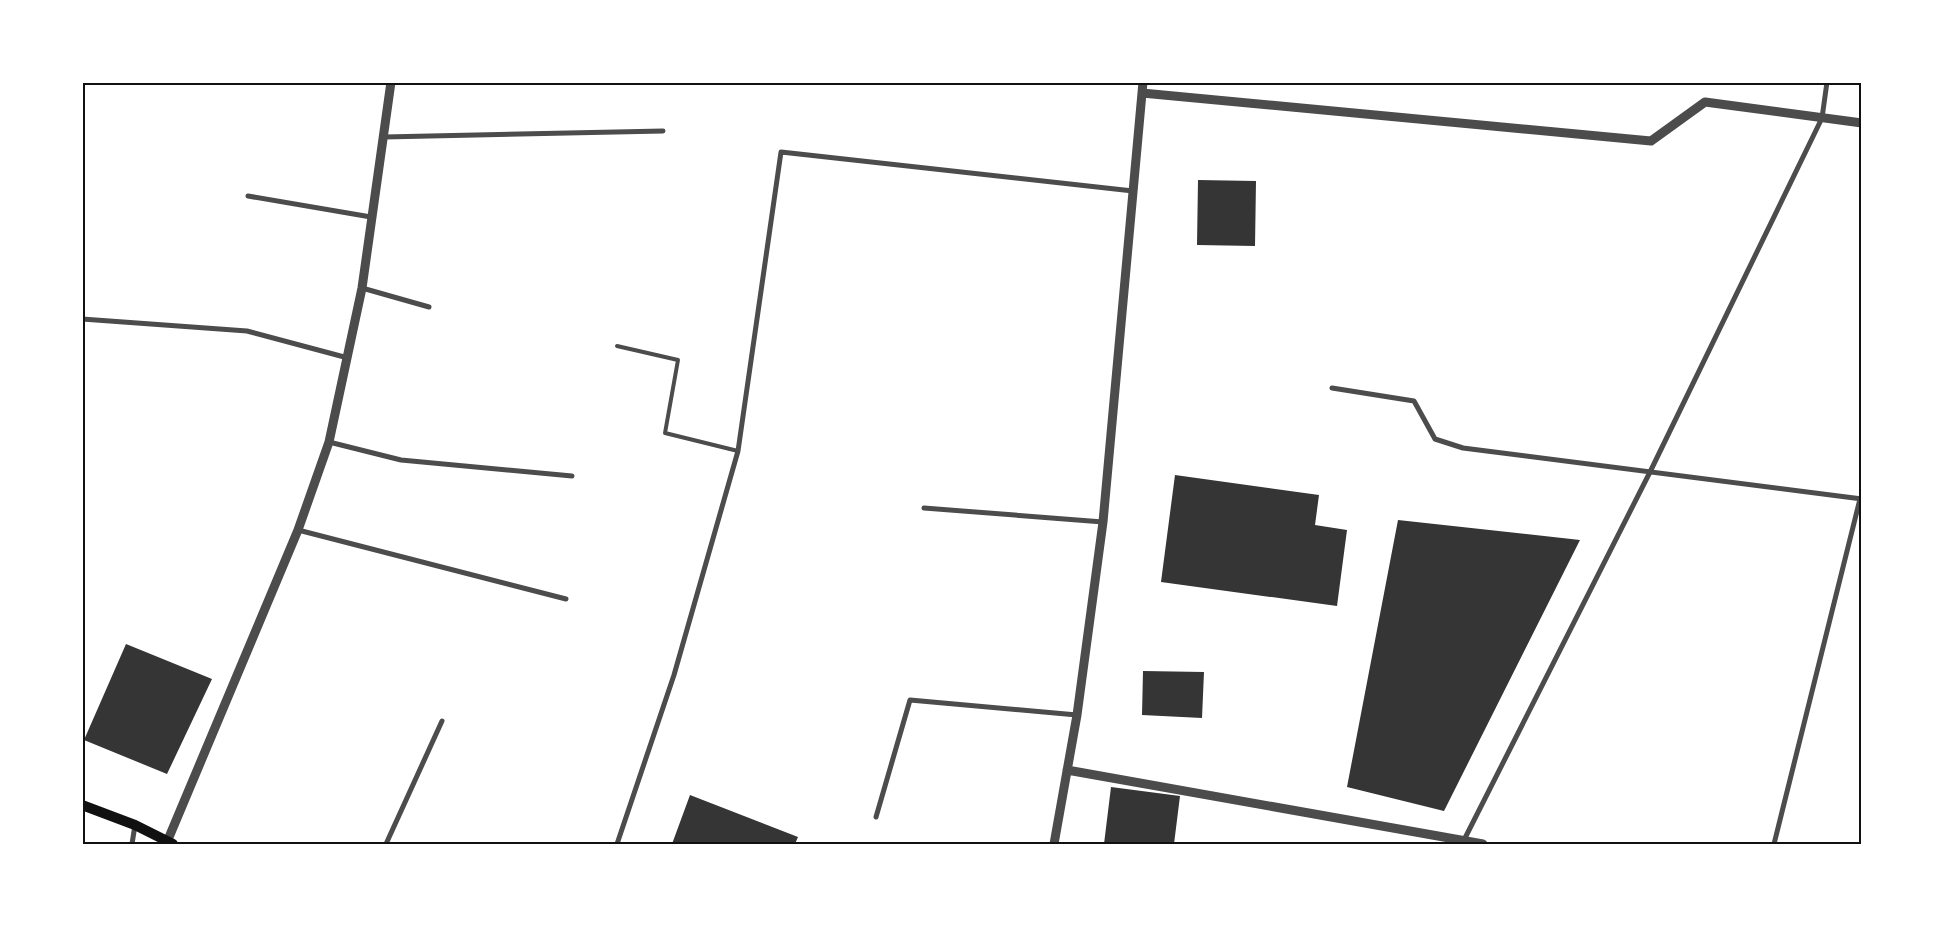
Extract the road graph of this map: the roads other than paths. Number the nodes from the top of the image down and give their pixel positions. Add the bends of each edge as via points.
1 (391, 82) edge
2 (1143, 82) edge
3 (1827, 82) edge
4 (1142, 93) junction
5 (1822, 118) junction
6 (1862, 123) edge
7 (663, 130) dead end
8 (384, 137) junction
9 (1134, 191) junction
10 (248, 196) dead end
11 (371, 216) junction
12 (362, 288) junction
13 (429, 307) dead end
14 (82, 319) edge
15 (617, 346) dead end
16 (348, 358) junction
17 (1332, 388) dead end
18 (329, 442) junction
19 (738, 451) junction
20 (1650, 472) junction
21 (572, 476) dead end
22 (1861, 499) edge
23 (924, 508) dead end
24 (1103, 522) junction
25 (298, 530) junction
26 (566, 599) dead end
27 (1077, 715) junction
28 (442, 721) dead end
29 (1067, 770) junction
30 (82, 805) edge
31 (876, 817) dead end
32 (135, 825) junction
33 (1463, 843) edge
34 (132, 844) edge
35 (170, 844) edge
36 (386, 844) edge
37 (616, 844) edge
38 (1054, 844) edge
39 (1483, 844) edge
40 (1774, 844) edge

1 - 8 street
2 - 4 street
3 - 5 street
4 - 5 street via 1651,142 1705,102
4 - 9 street
5 - 6 street
5 - 20 street
7 - 8 street
8 - 11 street
9 - 19 street via 781,152
9 - 24 street
10 - 11 street
11 - 12 street
12 - 13 street
12 - 16 street
14 - 16 street via 248,331
15 - 19 lane via 678,360 666,433
16 - 18 street
17 - 20 street via 1414,401 1435,439 1463,448
18 - 21 street via 401,460
18 - 25 street
19 - 37 street via 674,675
20 - 22 street
20 - 33 street
22 - 40 street
23 - 24 street
24 - 27 street
25 - 26 street
25 - 35 street
27 - 29 street
27 - 31 street via 910,700
28 - 36 street
29 - 33 street
29 - 38 street
30 - 32 main road
32 - 34 street
32 - 35 main road
33 - 39 street

